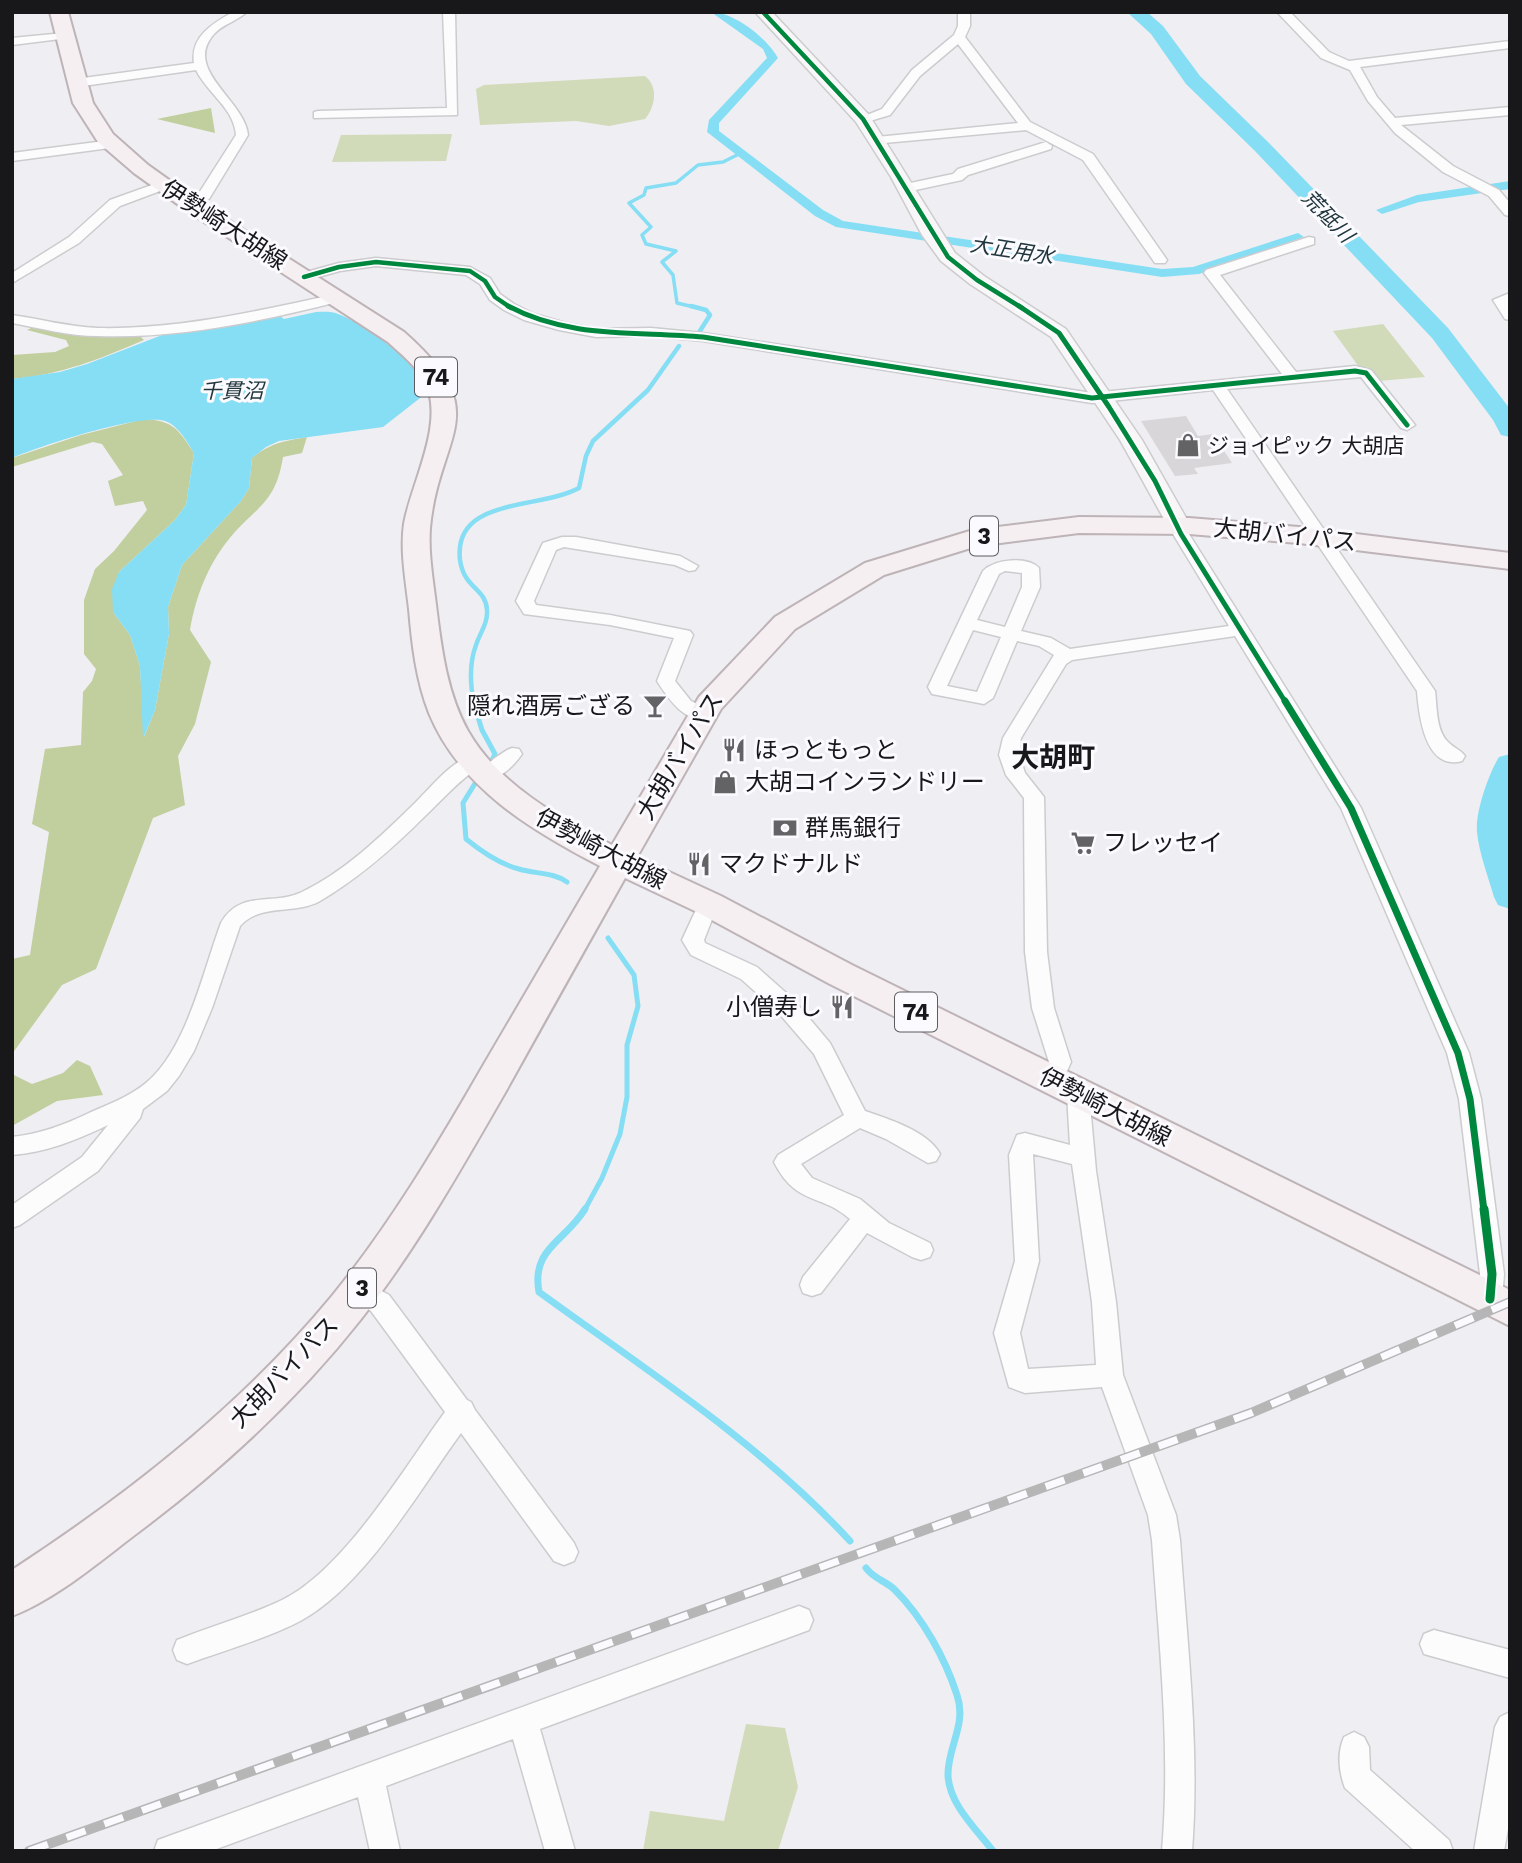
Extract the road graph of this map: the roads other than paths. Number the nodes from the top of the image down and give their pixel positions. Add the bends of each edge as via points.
1 (59, 12) edge
2 (241, 12) edge
3 (449, 12) edge
4 (763, 12) edge
5 (964, 12) edge
6 (1283, 12) edge
7 (64, 36) junction
8 (960, 37) junction
9 (12, 42) edge
10 (1510, 44) edge
11 (1348, 65) junction
12 (199, 66) junction
13 (76, 83) junction
14 (1510, 111) edge
15 (318, 115) dead end
16 (863, 120) junction
17 (1390, 122) junction
18 (1028, 126) junction
19 (877, 141) junction
20 (111, 144) junction
21 (1046, 146) dead end
22 (12, 157) edge
23 (163, 185) junction
24 (906, 188) junction
25 (190, 204) junction
26 (1510, 212) edge
27 (1309, 241) dead end
28 (1160, 260) dead end
29 (304, 277) junction
30 (12, 279) edge
31 (1510, 297) edge
32 (336, 298) junction
33 (1510, 316) edge
34 (12, 320) edge
35 (1293, 377) junction
36 (1218, 387) junction
37 (1103, 398) junction
38 (1406, 425) dead end
39 (1177, 523) junction
40 (1324, 539) junction
41 (1501, 560) edge
42 (689, 566) dead end
43 (969, 624) junction
44 (1240, 630) junction
45 (1012, 634) junction
46 (1066, 655) junction
47 (703, 715) junction
48 (512, 754) dead end
49 (1455, 756) dead end
50 (480, 768) junction
51 (618, 861) junction
52 (708, 904) junction
53 (1065, 1087) junction
54 (132, 1104) junction
55 (857, 1118) junction
56 (12, 1146) edge
57 (928, 1154) dead end
58 (1083, 1158) junction
59 (12, 1218) edge
60 (865, 1218) junction
61 (921, 1250) dead end
62 (812, 1285) dead end
63 (360, 1290) junction
64 (1500, 1304) edge
65 (1110, 1376) junction
66 (462, 1410) junction
67 (564, 1552) dead end
68 (12, 1595) edge
69 (799, 1620) dead end
70 (1434, 1644) dead end
71 (187, 1650) dead end
72 (1510, 1664) edge
73 (523, 1722) junction
74 (1510, 1727) edge
75 (1354, 1747) dead end
76 (369, 1778) junction
77 (169, 1851) edge
78 (385, 1851) edge
79 (560, 1851) edge
80 (1177, 1851) edge
81 (1438, 1851) edge
82 (1489, 1851) edge

1 - 7 main road, 伊勢崎大胡線 / 74
2 - 12 street via 209,32 199,50
3 - 15 street via 453,112
4 - 16 street
5 - 8 street
6 - 11 street via 1325,55
7 - 9 street
7 - 13 main road, 伊勢崎大胡線 / 74
8 - 16 street via 916,73 886,112
8 - 18 street
10 - 11 street
11 - 17 street via 1355,68
12 - 13 street
12 - 25 street via 237,115 242,135 204,196
13 - 20 main road, 伊勢崎大胡線 / 74 via 86,110
14 - 17 street
16 - 19 street
17 - 26 street via 1448,169 1489,186
18 - 19 street
18 - 28 street via 1088,157
19 - 24 street
20 - 22 street
20 - 23 main road, 伊勢崎大胡線 / 74
21 - 24 street via 957,177
23 - 25 main road, 伊勢崎大胡線 / 74
23 - 30 street via 116,203 74,240
24 - 37 street via 935,240 965,271 1051,326
25 - 29 main road, 伊勢崎大胡線 / 74
27 - 35 street via 1211,273
29 - 32 main road, 伊勢崎大胡線 / 74
29 - 37 street via 376,262 470,271 509,307 586,332 703,337
31 - 33 street via 1500,300
32 - 34 street via 243,319 135,331 95,332
32 - 50 main road, 伊勢崎大胡線 / 74 via 406,345 429,366 440,386 445,419 419,515 428,656 435,693 451,730
35 - 36 street
35 - 38 street via 1366,373
36 - 37 street
36 - 40 street
37 - 39 street
39 - 40 main road, 大胡バイパス / 3
39 - 44 street
39 - 47 main road, 大胡バイパス / 3 via 1024,529 951,544 886,566 842,587 782,626 744,661
40 - 41 main road, 大胡バイパス / 3
40 - 49 street via 1426,691 1432,733 1443,749
42 - 47 street via 576,542 553,544 526,606 684,635 666,681 684,705
43 - 45 street
43 - 45 street via 995,568 1030,568 1031,587
43 - 45 street via 939,690 984,698
44 - 46 street
44 - 64 street via 1351,808 1458,1054 1472,1113 1492,1274
45 - 46 street via 1045,642
46 - 53 street via 1012,738 1009,755 1016,775 1034,797 1036,952 1043,1008
47 - 51 main road, 大胡バイパス / 3
48 - 50 street via 507,761
50 - 51 main road, 伊勢崎大胡線 / 74 via 542,820
50 - 54 street via 463,768 391,838 332,883 305,899 238,912 183,1051 161,1083
51 - 52 main road, 伊勢崎大胡線 / 74
51 - 63 main road, 大胡バイパス / 3 via 445,1164
52 - 53 main road, 伊勢崎大胡線 / 74
52 - 55 street via 693,940 698,949 749,973 785,1005 822,1049
53 - 58 street
53 - 64 main road, 伊勢崎大胡線 / 74
54 - 56 street via 55,1140
54 - 59 street via 132,1112 90,1164
55 - 57 street via 909,1139
55 - 60 street via 786,1162 804,1185 836,1197
58 - 65 street
58 - 65 street via 1024,1142 1027,1261 1007,1333 1018,1378 1025,1381
60 - 61 street
60 - 62 street
63 - 66 street via 380,1303
63 - 68 main road, 大胡バイパス / 3 via 304,1356 207,1450 134,1511
65 - 80 street via 1147,1471 1166,1540 1177,1703
66 - 67 street
66 - 71 street via 332,1582 292,1611
69 - 73 street
70 - 72 street
73 - 76 street
73 - 79 street
74 - 82 street
75 - 81 street via 1356,1777
76 - 77 street
76 - 78 street

